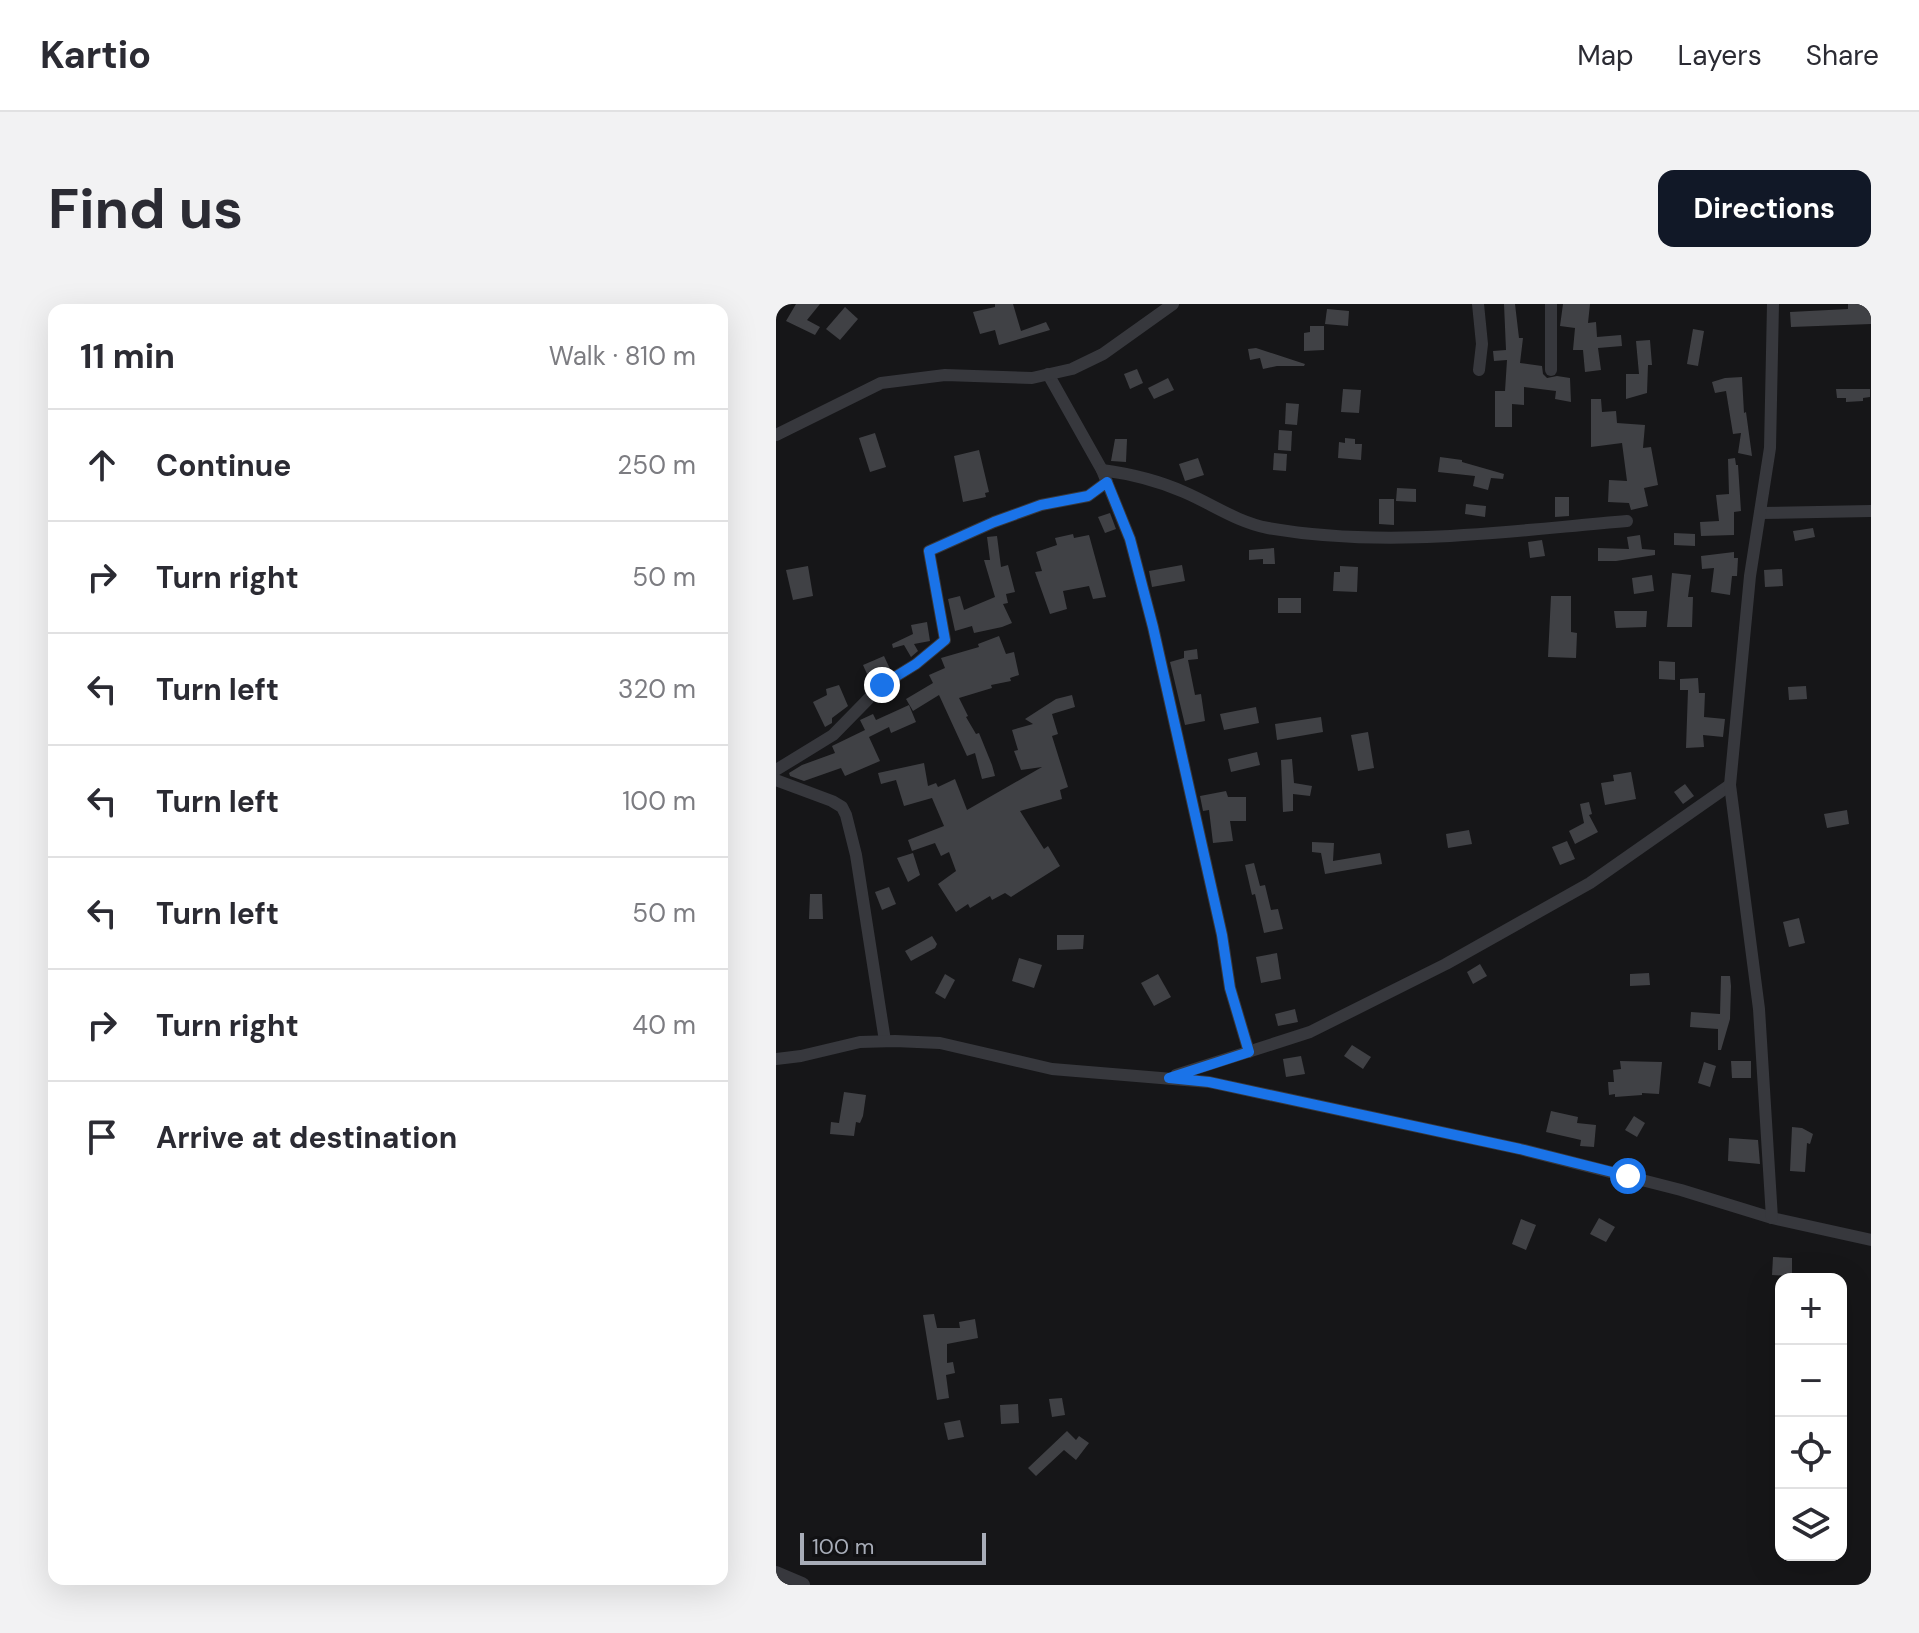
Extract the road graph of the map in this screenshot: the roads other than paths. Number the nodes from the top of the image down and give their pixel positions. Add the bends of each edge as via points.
1 (1173, 304) edge
2 (1478, 304) edge
3 (1551, 304) edge
4 (1773, 304) edge
5 (1479, 370) dead end
6 (1551, 370) dead end
7 (1048, 374) junction
8 (776, 435) edge
9 (1105, 476) junction
10 (1871, 511) edge
11 (1760, 513) junction
12 (1627, 521) dead end
13 (776, 770) edge
14 (776, 780) edge
15 (1730, 785) junction
16 (885, 1041) junction
17 (1249, 1052) junction
18 (776, 1059) edge
19 (1169, 1078) junction
20 (1772, 1218) junction
21 (1871, 1240) edge
22 (776, 1574) edge
23 (802, 1585) edge

1 - 7 street via 1103,354
2 - 5 street
3 - 6 street
4 - 11 street via 1770,448
7 - 8 street via 945,375 881,383
7 - 9 street
9 - 12 street via 1138,474 1266,527 1389,540
9 - 13 street via 1088,496 1041,505 929,551 945,640 882,685 833,735
9 - 17 street via 1130,539 1153,627 1230,988
10 - 11 street
11 - 15 street
14 - 16 street via 832,801 846,815
15 - 17 street via 1590,883 1446,964 1310,1032
15 - 20 street via 1759,1009
16 - 18 street
16 - 19 street via 940,1043 1052,1069
17 - 19 street
19 - 20 street via 1209,1082 1520,1149
20 - 21 street
22 - 23 street

